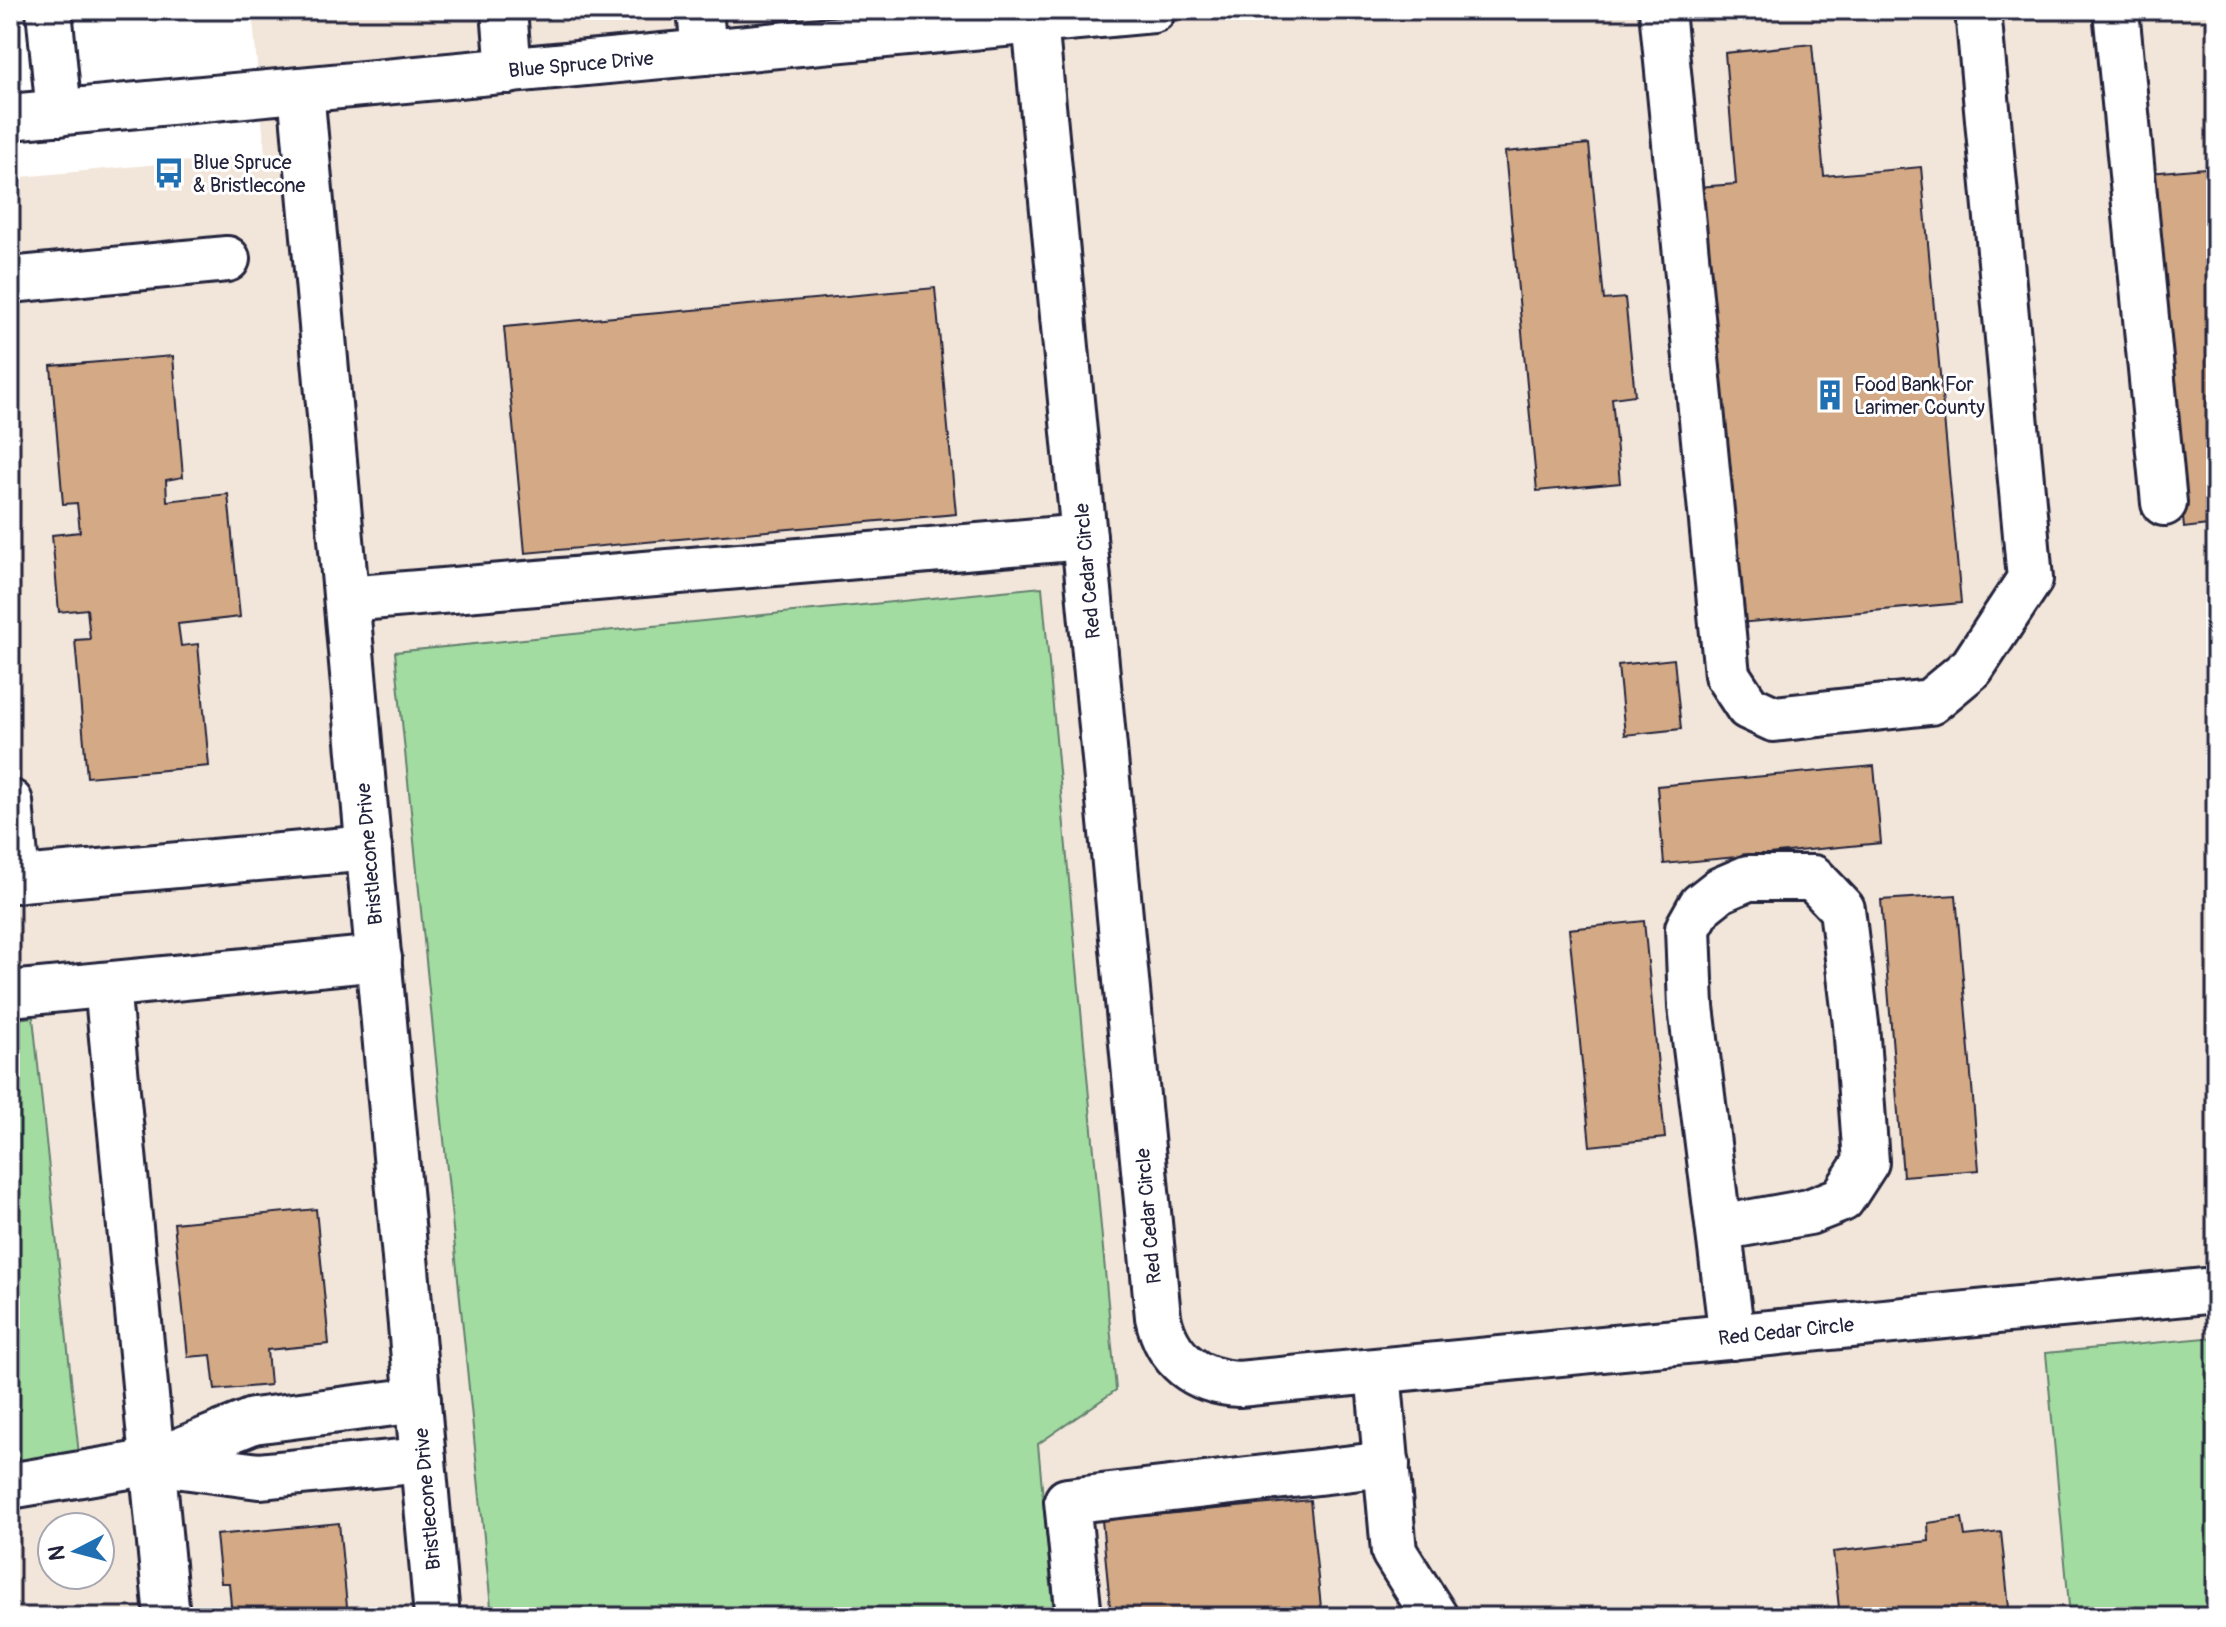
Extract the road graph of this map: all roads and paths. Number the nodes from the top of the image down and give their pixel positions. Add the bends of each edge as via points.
1 (49, 10) edge
2 (504, 10) edge
3 (1153, 10) edge
4 (1662, 10) edge
5 (1978, 10) edge
6 (2116, 10) edge
7 (916, 21) edge
8 (1035, 21) junction
9 (702, 31) edge
10 (509, 71) junction
11 (301, 90) junction
12 (59, 113) junction
13 (10, 117) edge
14 (227, 259) dead end
15 (10, 280) edge
16 (2164, 503) dead end
17 (1084, 537) junction
18 (347, 599) junction
19 (10, 802) edge
20 (369, 848) junction
21 (14, 880) edge
22 (379, 958) junction
23 (107, 985) junction
24 (10, 994) edge
25 (1719, 1228) junction
26 (2216, 1290) edge
27 (1732, 1337) junction
28 (1378, 1371) junction
29 (418, 1400) junction
30 (423, 1460) junction
31 (152, 1462) junction
32 (1387, 1464) junction
33 (10, 1486) edge
34 (167, 1617) edge
35 (437, 1617) edge
36 (1079, 1617) edge
37 (1435, 1617) edge

1 - 12 street
2 - 10 street
3 - 8 street, Blue Spruce Drive
4 - 5 street via 1727,675 1748,707 1774,719 1930,702 1972,667 2030,579
6 - 16 street
7 - 8 street, Blue Spruce Drive
7 - 9 street, Blue Spruce Drive
8 - 17 street, Red Cedar Circle
9 - 10 street, Blue Spruce Drive
10 - 11 street, Blue Spruce Drive
11 - 12 street, Blue Spruce Drive
11 - 18 street, Bristlecone Drive
12 - 13 street, Blue Spruce Drive
14 - 15 street
17 - 18 street
17 - 28 street, Red Cedar Circle via 1161,1334 1179,1362 1223,1384
18 - 20 street, Bristlecone Drive
19 - 21 street
20 - 21 street
20 - 22 street, Bristlecone Drive
22 - 23 street
22 - 29 street, Bristlecone Drive
23 - 24 street
23 - 31 street
25 - 25 street via 1691,1007 1688,928 1701,905 1748,878 1813,878 1842,909 1866,1162 1842,1199 1809,1212
25 - 27 street
26 - 27 street, Red Cedar Circle
27 - 28 street, Red Cedar Circle
28 - 32 street
29 - 30 street, Bristlecone Drive
29 - 31 street via 253,1421
30 - 31 street via 259,1476
30 - 35 street, Bristlecone Drive
31 - 33 street
31 - 34 street
32 - 36 street via 1067,1501
32 - 37 street via 1394,1552

